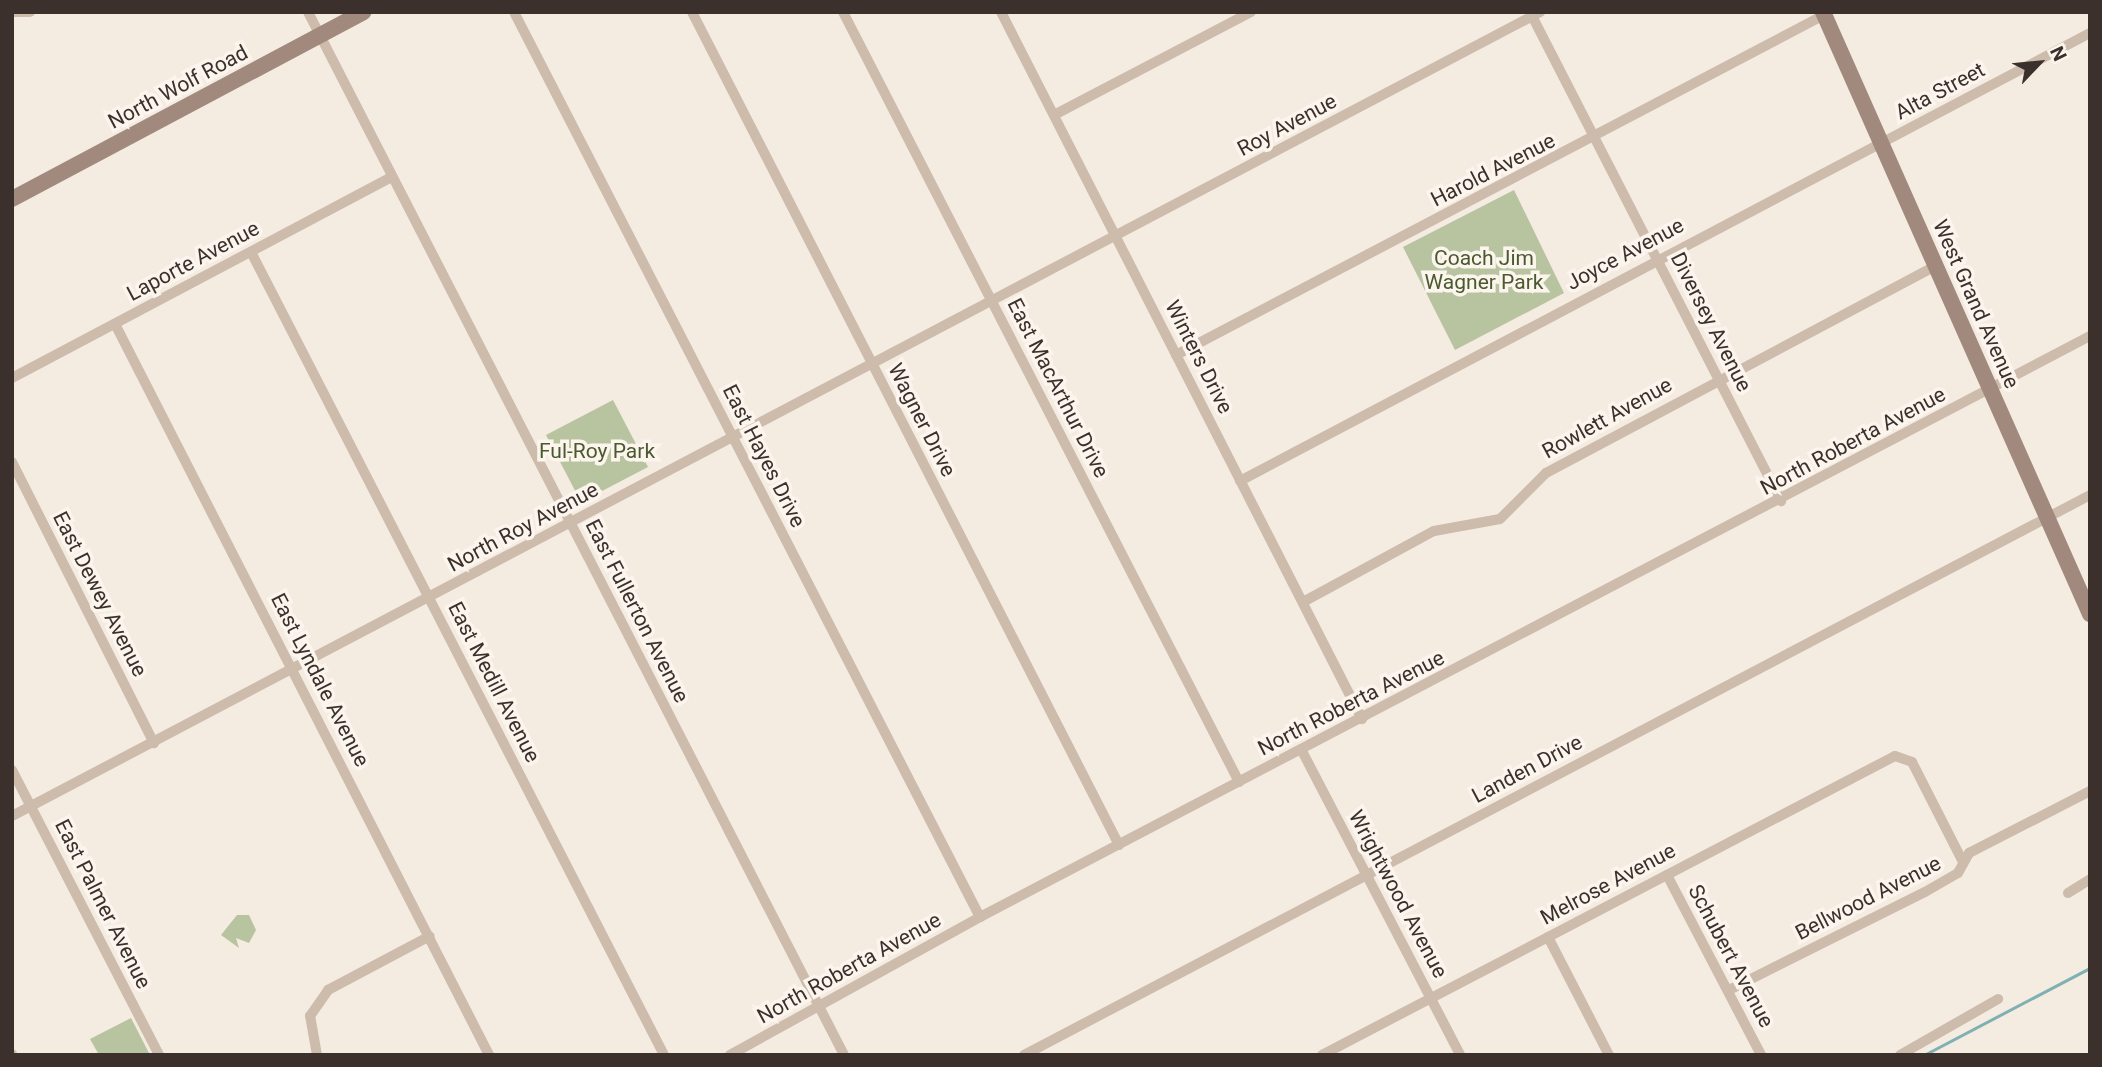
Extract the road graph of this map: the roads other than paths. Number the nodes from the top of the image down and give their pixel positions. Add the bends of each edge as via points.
1 (30, 12) edge
2 (308, 12) edge
3 (363, 12) edge
4 (514, 12) edge
5 (692, 12) edge
6 (843, 12) edge
7 (1001, 12) edge
8 (1251, 12) edge
9 (15, 13) edge
10 (1824, 13) edge
11 (1534, 14) edge
12 (2090, 33) edge
13 (320, 35) junction
14 (1054, 116) junction
15 (1595, 139) junction
16 (1882, 143) junction
17 (392, 177) junction
18 (12, 199) edge
19 (1115, 237) junction
20 (251, 252) junction
21 (1656, 258) junction
22 (1936, 266) junction
23 (1052, 272) joint
24 (992, 303) junction
25 (115, 324) junction
26 (2090, 336) edge
27 (1176, 355) junction
28 (872, 365) junction
29 (12, 378) edge
30 (1719, 380) junction
31 (1991, 389) junction
32 (733, 438) junction
33 (12, 462) edge
34 (1240, 481) junction
35 (2090, 495) edge
36 (1781, 501) junction
37 (2047, 518) junction
38 (570, 524) junction
39 (429, 598) junction
40 (1303, 602) junction
41 (2090, 614) edge
42 (293, 668) junction
43 (1362, 719) junction
44 (154, 743) junction
45 (1302, 751) junction
46 (12, 770) edge
47 (1239, 782) junction
48 (2090, 791) edge
49 (31, 807) junction
50 (12, 816) edge
51 (1119, 845) junction
52 (1963, 862) junction
53 (1367, 875) junction
54 (1667, 876) junction
55 (2090, 879) edge
56 (2068, 893) dead end
57 (980, 917) junction
58 (430, 936) junction
59 (1548, 937) junction
60 (1729, 990) junction
61 (1431, 998) junction
62 (1998, 999) dead end
63 (819, 1008) junction
64 (159, 1055) edge
65 (317, 1055) edge
66 (489, 1055) edge
67 (664, 1055) edge
68 (730, 1055) edge
69 (844, 1055) edge
70 (1024, 1055) edge
71 (1322, 1055) edge
72 (1460, 1055) edge
73 (1609, 1055) edge
74 (1761, 1055) edge
75 (1900, 1055) edge

1 - 9 street
2 - 13 street, East Fullerton Avenue
3 - 13 main road, North Wolf Road
4 - 32 street, East Hayes Drive
5 - 28 street, Wagner Drive
6 - 24 street, East MacArthur Drive
7 - 14 street, Winters Drive
8 - 14 street
10 - 15 street, Harold Avenue
10 - 16 main road, West Grand Avenue
11 - 15 street, Diversey Avenue
11 - 19 street, Roy Avenue
12 - 16 street, Alta Street
13 - 17 street, East Fullerton Avenue
13 - 18 main road, North Wolf Road
14 - 19 street, Winters Drive
15 - 21 street, Diversey Avenue
15 - 27 street, Harold Avenue
16 - 21 street, Joyce Avenue
16 - 22 main road, West Grand Avenue
17 - 20 street, Laporte Avenue
17 - 38 street, East Fullerton Avenue
19 - 23 street, Roy Avenue
19 - 27 street, Winters Drive
20 - 25 street, Laporte Avenue
20 - 39 street, East Medill Avenue
21 - 30 street, Diversey Avenue
21 - 34 street, Joyce Avenue
22 - 30 street, Rowlett Avenue
22 - 31 main road, West Grand Avenue
23 - 24 street, North Roy Avenue
24 - 28 street, North Roy Avenue
24 - 47 street, East MacArthur Drive
25 - 29 street, Laporte Avenue
25 - 42 street, East Lyndale Avenue
26 - 31 street, North Roberta Avenue
27 - 34 street, Winters Drive
28 - 32 street, North Roy Avenue
28 - 51 street, Wagner Drive
30 - 36 street, Diversey Avenue
30 - 40 street, Rowlett Avenue via 1546,473 1500,519 1434,531
31 - 36 street, North Roberta Avenue
31 - 37 main road, West Grand Avenue
32 - 38 street, North Roy Avenue
32 - 57 street, East Hayes Drive
33 - 44 street, East Dewey Avenue
34 - 40 street, Winters Drive
35 - 37 street, Landen Drive
36 - 43 street, North Roberta Avenue
37 - 41 main road, West Grand Avenue
37 - 53 street, Landen Drive
38 - 39 street, North Roy Avenue
38 - 63 street, East Fullerton Avenue
39 - 42 street, North Roy Avenue
39 - 67 street, East Medill Avenue
40 - 43 street, Winters Drive
42 - 44 street, North Roy Avenue
42 - 58 street, East Lyndale Avenue
43 - 45 street, North Roberta Avenue
44 - 49 street, North Roy Avenue
45 - 47 street, North Roberta Avenue
45 - 53 street, Wrightwood Avenue
46 - 49 street, East Palmer Avenue
47 - 51 street, North Roberta Avenue
48 - 52 street, Bellwood Avenue via 1969,853
49 - 50 street, North Roy Avenue
49 - 64 street, East Palmer Avenue
51 - 57 street, North Roberta Avenue
52 - 54 street, Melrose Avenue via 1912,762 1895,756
52 - 60 street, Bellwood Avenue via 1958,873 1925,892
53 - 61 street, Wrightwood Avenue
53 - 70 street, Landen Drive
54 - 59 street, Melrose Avenue
54 - 60 street, Schubert Avenue
55 - 56 street
57 - 63 street, North Roberta Avenue
58 - 65 street via 328,990 310,1016
58 - 66 street, East Lyndale Avenue
59 - 61 street, Melrose Avenue
59 - 73 street
60 - 74 street, Schubert Avenue
61 - 71 street, Melrose Avenue
61 - 72 street, Wrightwood Avenue
62 - 75 street
63 - 68 street, North Roberta Avenue
63 - 69 street, East Fullerton Avenue

